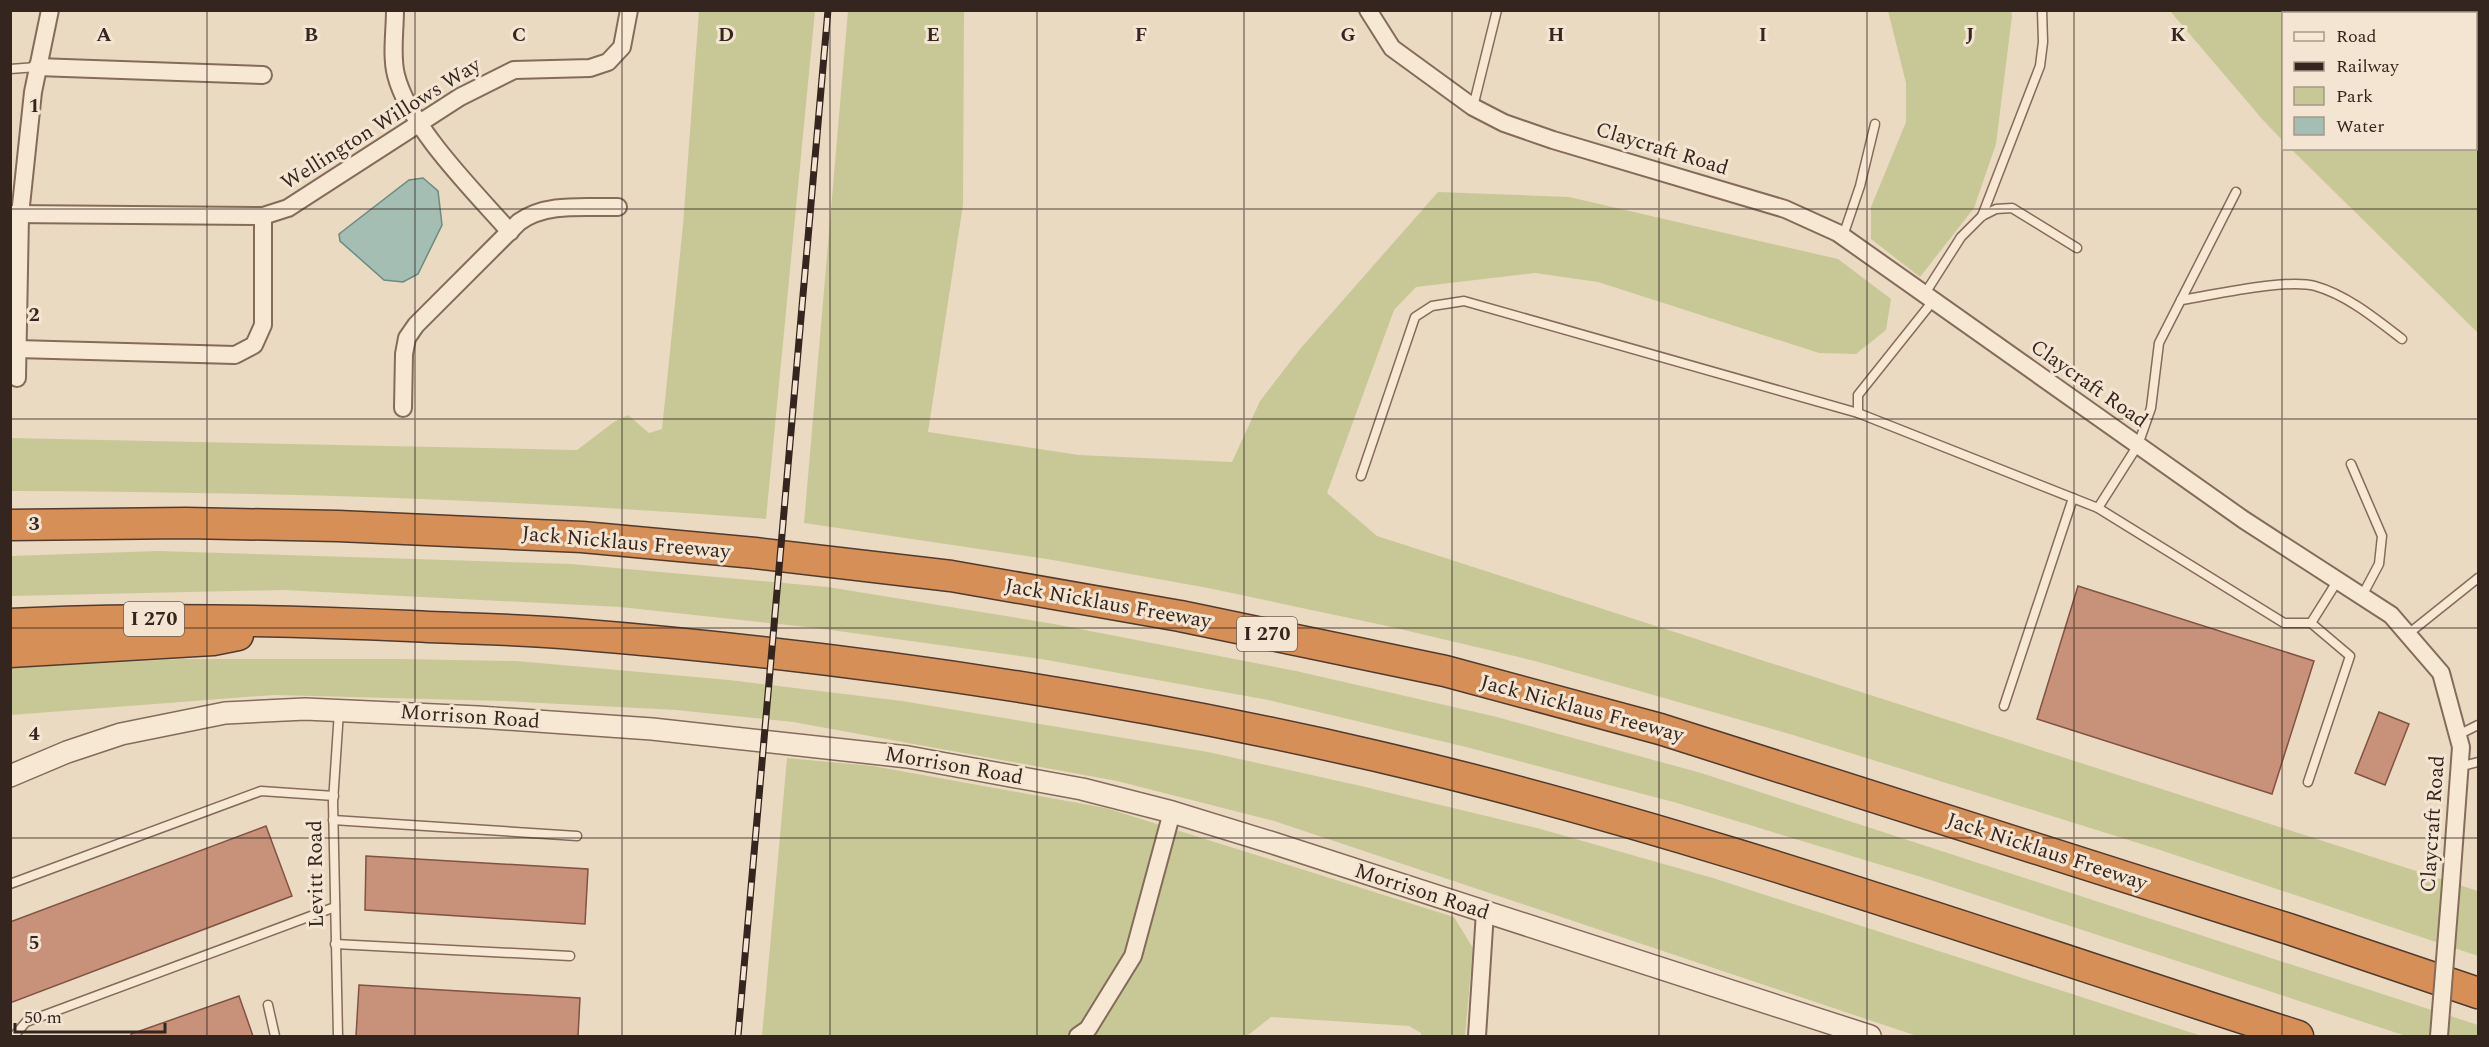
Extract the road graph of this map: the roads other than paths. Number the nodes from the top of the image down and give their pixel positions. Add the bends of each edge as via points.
1 (50, 10) edge
2 (395, 10) edge
3 (629, 10) edge
4 (1368, 10) edge
5 (1497, 10) edge
6 (2042, 10) edge
7 (37, 67) junction
8 (10, 69) edge
9 (262, 75) dead end
10 (1473, 107) junction
11 (419, 122) junction
12 (1875, 124) dead end
13 (2236, 192) dead end
14 (618, 207) dead end
15 (15, 214) edge
16 (263, 216) junction
17 (1982, 216) junction
18 (510, 231) junction
19 (1843, 236) junction
20 (2077, 248) dead end
21 (1928, 298) junction
22 (2181, 300) junction
23 (2402, 339) dead end
24 (17, 349) junction
25 (17, 378) dead end
26 (403, 408) dead end
27 (1858, 413) junction
28 (2138, 446) junction
29 (2351, 464) dead end
30 (1360, 476) dead end
31 (2073, 498) junction
32 (2098, 508) junction
33 (10, 525) edge
34 (2478, 578) edge
35 (2338, 580) junction
36 (2362, 596) junction
37 (298, 621) junction
38 (2311, 623) junction
39 (10, 624) edge
40 (2408, 634) junction
41 (10, 652) edge
42 (2004, 706) dead end
43 (339, 710) junction
44 (2478, 725) edge
45 (2458, 735) junction
46 (2478, 762) edge
47 (2459, 768) junction
48 (10, 776) edge
49 (2307, 782) dead end
50 (334, 796) junction
51 (1172, 812) junction
52 (333, 820) junction
53 (577, 836) dead end
54 (10, 884) edge
55 (334, 907) junction
56 (1485, 912) junction
57 (335, 944) junction
58 (570, 956) dead end
59 (2478, 993) edge
60 (268, 1005) dead end
61 (14, 1036) edge
62 (275, 1036) edge
63 (338, 1036) edge
64 (1078, 1036) edge
65 (1477, 1036) edge
66 (1870, 1036) edge
67 (2298, 1036) edge
68 (2439, 1036) edge

1 - 7 street
2 - 11 street via 396,75
3 - 11 street, Wellington Willows Way via 622,48 608,62 590,68 514,70 460,96
4 - 10 street, Claycraft Road via 1392,48
5 - 10 lane
6 - 17 lane via 2040,66
7 - 8 lane
7 - 9 street
7 - 15 street
10 - 19 street, Claycraft Road via 1553,140 1785,209
11 - 16 street, Wellington Willows Way via 288,208
11 - 18 street via 446,160
12 - 19 lane
13 - 22 lane
14 - 18 street via 547,208 531,213
15 - 16 street, Wellington Willows Way
15 - 24 street
16 - 24 street via 263,325 254,345 245,351 235,356
17 - 20 lane via 1996,209 2012,208
17 - 21 lane via 1961,237
18 - 26 street via 406,338
19 - 21 street, Claycraft Road
21 - 27 lane via 1858,394
21 - 28 street, Claycraft Road
22 - 23 lane via 2255,288 2313,285 2370,315
22 - 28 lane via 2159,343 2151,408
24 - 25 street
27 - 30 lane via 1464,301 1432,306 1415,317
27 - 31 lane
28 - 32 lane
28 - 35 street, Claycraft Road
29 - 36 lane via 2382,536 2379,564
31 - 32 lane
31 - 42 lane
32 - 38 lane via 2284,623
33 - 59 highway, Jack Nicklaus Freeway / I 270 via 338,525 582,537 951,576 1180,616 1445,671 1660,729
34 - 40 lane
35 - 36 street, Claycraft Road
35 - 38 lane
36 - 40 street, Claycraft Road via 2391,615
37 - 39 highway, I 270 via 144,619
37 - 41 highway via 213,640
37 - 67 highway, I 270 via 569,633 740,650 929,673 1190,717 1387,759 1708,846
38 - 49 lane via 2350,656
40 - 45 street, Claycraft Road via 2441,673
43 - 48 street, Morrison Road via 225,713 176,722 121,734
43 - 50 lane, Levitt Road
43 - 51 street, Morrison Road via 628,727 836,748 997,772
44 - 45 lane
45 - 47 street, Claycraft Road
46 - 47 lane
47 - 68 street, Claycraft Road, bridge
50 - 52 lane, Levitt Road
50 - 54 lane via 261,791
51 - 56 street, Morrison Road
51 - 64 street via 1133,956 1088,1029
52 - 53 lane
52 - 55 lane, Levitt Road
55 - 57 lane, Levitt Road
55 - 61 lane via 26,1022
56 - 65 street
56 - 66 street, Morrison Road
57 - 58 lane
57 - 63 lane, Levitt Road
60 - 62 lane

